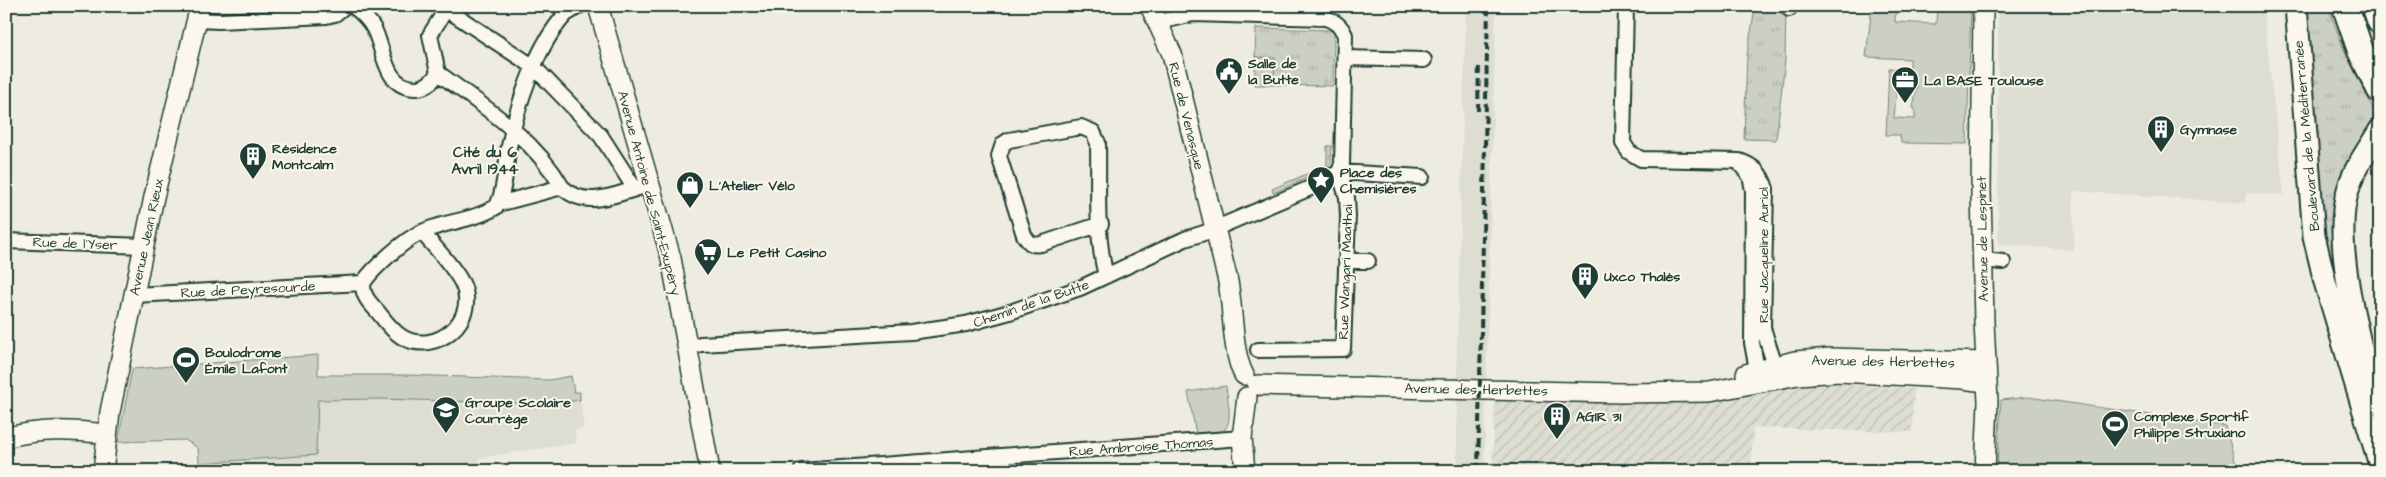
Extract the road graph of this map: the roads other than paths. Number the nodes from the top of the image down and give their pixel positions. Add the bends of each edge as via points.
1 (345, 6) edge
2 (353, 6) edge
3 (579, 6) edge
4 (598, 6) edge
5 (1626, 6) edge
6 (1983, 6) edge
7 (2296, 6) edge
8 (2345, 6) edge
9 (2375, 6) edge
10 (447, 7) edge
11 (563, 10) edge
12 (199, 13) edge
13 (1154, 14) edge
14 (2380, 21) edge
15 (1345, 58) junction
16 (1424, 60) dead end
17 (534, 67) junction
18 (438, 73) junction
19 (2380, 90) edge
20 (513, 130) junction
21 (2378, 133) edge
22 (1732, 160) junction
23 (1339, 172) junction
24 (1422, 177) dead end
25 (562, 187) junction
26 (643, 187) junction
27 (498, 204) junction
28 (1101, 224) junction
29 (1219, 226) junction
30 (422, 232) junction
31 (6, 241) edge
32 (144, 246) junction
33 (1982, 260) junction
34 (1346, 261) junction
35 (1368, 261) dead end
36 (2002, 262) dead end
37 (1106, 276) junction
38 (363, 283) junction
39 (134, 295) junction
40 (689, 347) junction
41 (1258, 350) dead end
42 (1985, 362) junction
43 (1778, 372) junction
44 (1758, 376) junction
45 (1986, 382) junction
46 (1250, 386) junction
47 (2380, 428) edge
48 (107, 434) junction
49 (6, 438) edge
50 (1242, 438) junction
51 (2380, 466) edge
52 (103, 471) edge
53 (710, 471) edge
54 (801, 471) edge
55 (1245, 471) edge
56 (1985, 471) edge

1 - 12 street via 326,16 219,21
2 - 18 street via 374,29 389,71 400,84 418,88 428,84
3 - 11 street
4 - 26 street, Avenue Antoine de Saint-Exupéry
5 - 22 street, Rue Jacqueline Auriol via 1623,137 1626,148 1641,159
6 - 33 street, Avenue de Lespinet via 1980,116
7 - 51 main road, Boulevard de la Méditerranée via 2314,236
8 - 19 highway via 2361,52
9 - 14 highway
10 - 17 street
10 - 18 street via 430,35
11 - 17 street
12 - 32 street, Avenue Jean Rieux
13 - 15 street via 1326,18 1335,22 1345,35
13 - 29 street, Rue de Venasque via 1172,54
15 - 16 street
15 - 23 street via 1342,164
17 - 20 street
17 - 26 street via 601,136
18 - 20 street
20 - 25 street via 546,162
20 - 27 street
21 - 47 main road via 2347,192 2343,230 2355,320
22 - 43 street, Rue Jacqueline Auriol via 1756,170 1766,189 1763,328
22 - 44 street, Rue Jacqueline Auriol via 1746,171 1753,190 1752,343
23 - 24 street
23 - 29 street, Chemin de la Butte via 1315,186
23 - 34 street, Rue Wangari Maathai via 1347,197
25 - 26 street via 573,195 596,200
25 - 27 street
26 - 40 street, Avenue Antoine de Saint-Exupéry via 671,258
27 - 30 street via 482,214
28 - 28 street via 1098,143 1093,132 1081,127 1009,140 1003,144 999,156 1028,242 1041,244
28 - 37 street
29 - 37 street, Chemin de la Butte
29 - 46 street via 1232,296 1236,352
30 - 38 street via 410,238
30 - 38 street via 455,272 466,293 464,316 454,330 427,343 402,337 365,297
31 - 32 street, Rue de l'Yser
32 - 39 street, Avenue Jean Rieux
33 - 36 street
33 - 42 street, Avenue de Lespinet
34 - 35 street
34 - 41 street, Rue Wangari Maathai via 1343,349
37 - 40 street, Chemin de la Butte via 1010,312 951,328
38 - 39 street, Rue de Peyresourde
39 - 48 street, Avenue Jean Rieux
40 - 53 street, Avenue Antoine de Saint-Exupéry
42 - 43 street, Avenue des Herbettes via 1843,358 1802,360
42 - 45 street, Avenue de Lespinet
43 - 44 street, Avenue des Herbettes
43 - 45 street, Avenue des Herbettes via 1838,372
44 - 46 street, Avenue des Herbettes via 1709,392
45 - 56 street, Avenue de Lespinet
46 - 50 street
48 - 49 street via 45,431
48 - 52 street, Avenue Jean Rieux
50 - 54 street, Rue Ambroise Thomas
50 - 55 street

